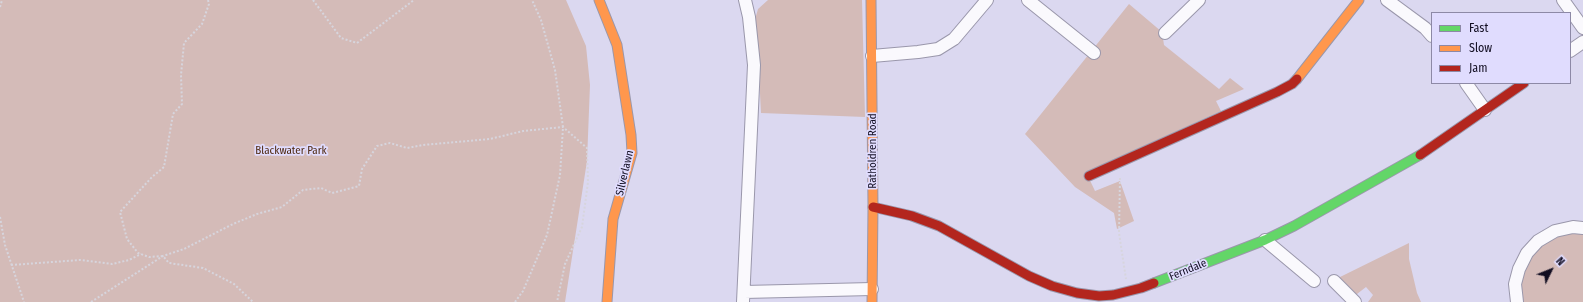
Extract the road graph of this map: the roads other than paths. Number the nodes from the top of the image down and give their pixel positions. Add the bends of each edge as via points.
1 (599, 0) edge
2 (745, 0) edge
3 (871, 0) edge
4 (987, 0) edge
5 (1028, 0) edge
6 (1199, 0) edge
7 (1359, 0) edge
8 (1387, 0) edge
9 (1563, 0) edge
10 (1583, 28) edge
11 (1165, 33) dead end
12 (1431, 35) edge
13 (1583, 42) edge
14 (1571, 50) edge
15 (1094, 53) dead end
16 (872, 56) junction
17 (1467, 84) edge
18 (1523, 84) edge
19 (1485, 110) junction
20 (1089, 176) dead end
21 (873, 207) junction
22 (1583, 228) edge
23 (1265, 240) junction
24 (1314, 281) dead end
25 (1334, 281) dead end
26 (872, 289) junction
27 (743, 297) edge
28 (1114, 299) edge
29 (607, 302) edge
30 (872, 302) edge
31 (1355, 302) edge
32 (1517, 302) edge

1 - 29 street, Silverlawn via 617,45 632,153 613,219
2 - 27 street via 754,65
3 - 16 street, Ratholdren Road
4 - 16 street via 954,39 938,49
5 - 15 street
6 - 11 street
7 - 20 street via 1292,84
8 - 12 street
9 - 10 street
13 - 14 street
16 - 21 street, Ratholdren Road
17 - 19 street
18 - 19 street, Ferndale
19 - 23 street, Ferndale via 1414,159
21 - 26 street, Ratholdren Road
21 - 28 street, Ferndale via 912,216 939,226 1052,286
22 - 32 street via 1573,227 1555,231 1538,241 1527,253 1518,269 1515,284
23 - 24 street
23 - 28 street, Ferndale
25 - 31 street
26 - 27 street
26 - 30 street, Ratholdren Road

